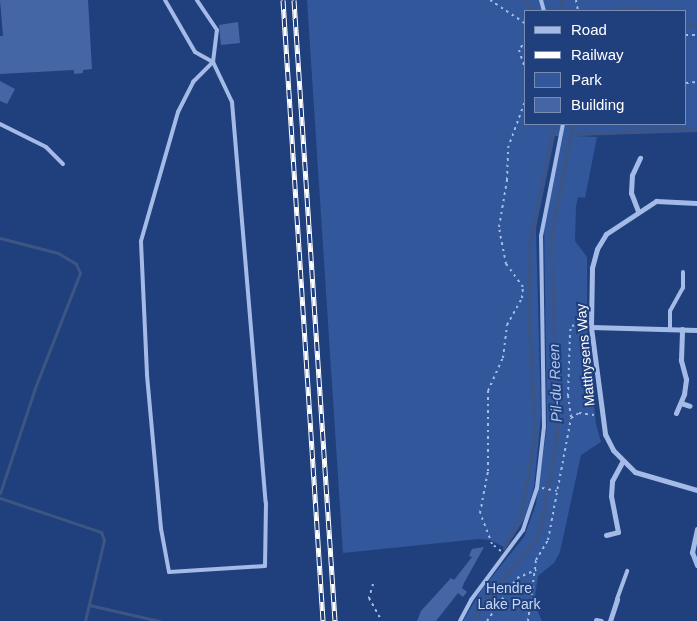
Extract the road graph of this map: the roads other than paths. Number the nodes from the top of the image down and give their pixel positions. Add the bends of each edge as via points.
1 (165, 0) edge
2 (197, 0) edge
3 (213, 62) junction
4 (0, 124) edge
5 (563, 125) edge
6 (640, 158) dead end
7 (63, 164) dead end
8 (697, 203) edge
9 (638, 210) junction
10 (683, 272) dead end
11 (591, 324) junction
12 (670, 329) junction
13 (682, 329) junction
14 (697, 330) edge
15 (681, 402) junction
16 (690, 406) dead end
17 (676, 413) dead end
18 (622, 462) junction
19 (697, 490) edge
20 (697, 529) edge
21 (606, 535) dead end
22 (697, 565) edge
23 (627, 571) dead end
24 (617, 599) joint
25 (460, 621) edge
26 (610, 621) edge

1 - 3 lane via 195,52
2 - 3 lane via 217,30
3 - 3 lane via 232,102 266,503 265,566 169,572 161,529 147,374 141,241 178,112 193,82
4 - 7 lane via 46,147
5 - 25 lane via 541,236 542,453 528,520 507,555 471,600
6 - 9 street via 632,175 631,193
8 - 9 street, Matthysens Way via 663,200
9 - 11 street, Matthysens Way via 606,234 596,249 592,268
10 - 12 lane via 683,288 670,311
11 - 12 street
11 - 18 street, Matthysens Way via 605,434
12 - 13 street
13 - 14 street
13 - 15 street via 681,360 686,379
15 - 16 street
15 - 17 street
18 - 19 street, Matthysens Way via 652,480
18 - 21 street via 612,481 611,496 618,532
20 - 22 street via 692,552
23 - 24 lane
24 - 26 street

